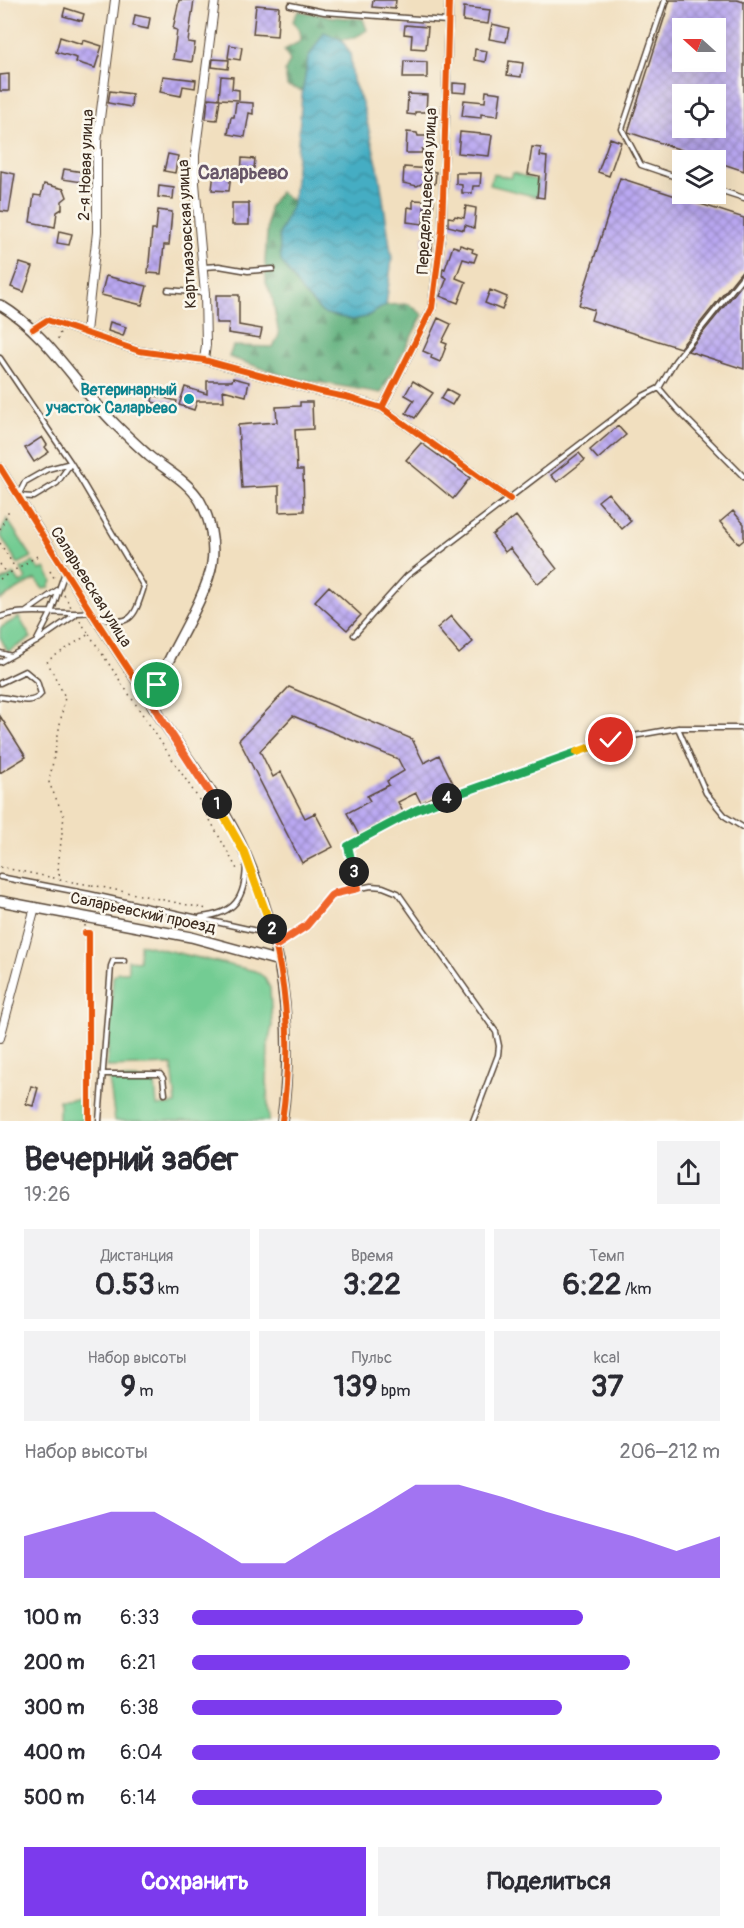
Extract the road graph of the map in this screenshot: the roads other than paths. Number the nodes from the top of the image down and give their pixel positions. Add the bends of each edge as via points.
1 (116, 0) edge
2 (215, 0) edge
3 (449, 0) edge
4 (664, 0) edge
5 (290, 5) dead end
6 (448, 21) junction
7 (672, 175) edge
8 (726, 192) edge
9 (744, 198) edge
10 (203, 267) junction
11 (273, 269) dead end
12 (744, 275) edge
13 (168, 290) dead end
14 (205, 294) junction
15 (0, 305) edge
16 (33, 329) junction
17 (86, 332) junction
18 (0, 358) edge
19 (204, 360) junction
20 (659, 388) junction
21 (382, 408) junction
22 (71, 464) junction
23 (0, 467) edge
24 (744, 477) edge
25 (18, 496) junction
26 (510, 499) junction
27 (65, 572) junction
28 (60, 588) junction
29 (26, 612) junction
30 (51, 613) junction
31 (91, 613) junction
32 (8, 614) junction
33 (75, 614) junction
34 (0, 615) edge
35 (0, 622) edge
36 (354, 635) dead end
37 (36, 642) junction
38 (0, 653) edge
39 (12, 657) junction
40 (0, 662) edge
41 (0, 683) edge
42 (0, 697) edge
43 (160, 717) junction
44 (678, 728) junction
45 (740, 728) dead end
46 (744, 828) edge
47 (244, 852) junction
48 (0, 877) edge
49 (358, 888) junction
50 (0, 901) edge
51 (35, 907) junction
52 (194, 917) junction
53 (277, 945) junction
54 (124, 961) dead end
55 (279, 961) junction
56 (0, 1038) edge
57 (102, 1074) junction
58 (165, 1094) dead end
59 (99, 1121) edge
60 (282, 1121) edge
61 (473, 1121) edge

1 - 17 street, 2-я Новая улица via 97,142 97,232
2 - 10 street, Картмазовская улица via 195,156
3 - 6 street, Передельцевская улица
4 - 7 lane via 622,129 641,165
5 - 6 lane via 324,12
6 - 21 street, Передельцевская улица via 442,230 432,308
8 - 9 lane
10 - 11 lane
10 - 14 street, Картмазовская улица
12 - 20 lane via 675,360
13 - 14 lane
14 - 19 street, Картмазовская улица
15 - 16 street
16 - 17 street via 46,320
16 - 43 street via 114,423 186,484 207,517 212,565 157,685 155,707
17 - 19 street via 139,351
18 - 22 lane
19 - 21 street
20 - 24 lane
20 - 26 lane via 643,396
21 - 26 street
22 - 25 lane via 48,469 25,482
22 - 25 lane via 57,483 34,497
22 - 31 lane via 144,587 135,614 129,619 104,619
23 - 25 street, Саларьевская улица
25 - 27 street, Саларьевская улица
26 - 36 lane via 406,576
27 - 28 lane
27 - 31 street, Саларьевская улица
28 - 29 lane
28 - 30 lane
29 - 30 lane
29 - 32 lane
30 - 33 lane
30 - 37 lane
31 - 33 lane
31 - 43 street, Саларьевская улица
32 - 34 lane
32 - 35 lane
33 - 37 lane
37 - 39 lane
38 - 39 lane
39 - 40 lane
41 - 42 lane via 25,671 37,681 41,694 30,701
43 - 47 street, Саларьевская улица
44 - 45 lane
44 - 46 lane via 706,793 726,817
44 - 49 lane via 611,740 416,810 348,846
47 - 52 lane via 246,866 240,897 223,914
47 - 53 street, Саларьевская улица
48 - 52 lane
49 - 53 lane via 331,896 306,926
49 - 61 lane via 376,886 398,893 496,1032 498,1055
50 - 51 street, Саларьевский проезд
51 - 55 street, Саларьевский проезд via 190,937
51 - 56 street
52 - 53 lane via 258,931
53 - 55 street, Саларьевская улица
54 - 57 lane via 113,961 111,966
55 - 60 street, Саларьевская улица via 287,1050
57 - 58 lane via 160,1074
57 - 59 lane

